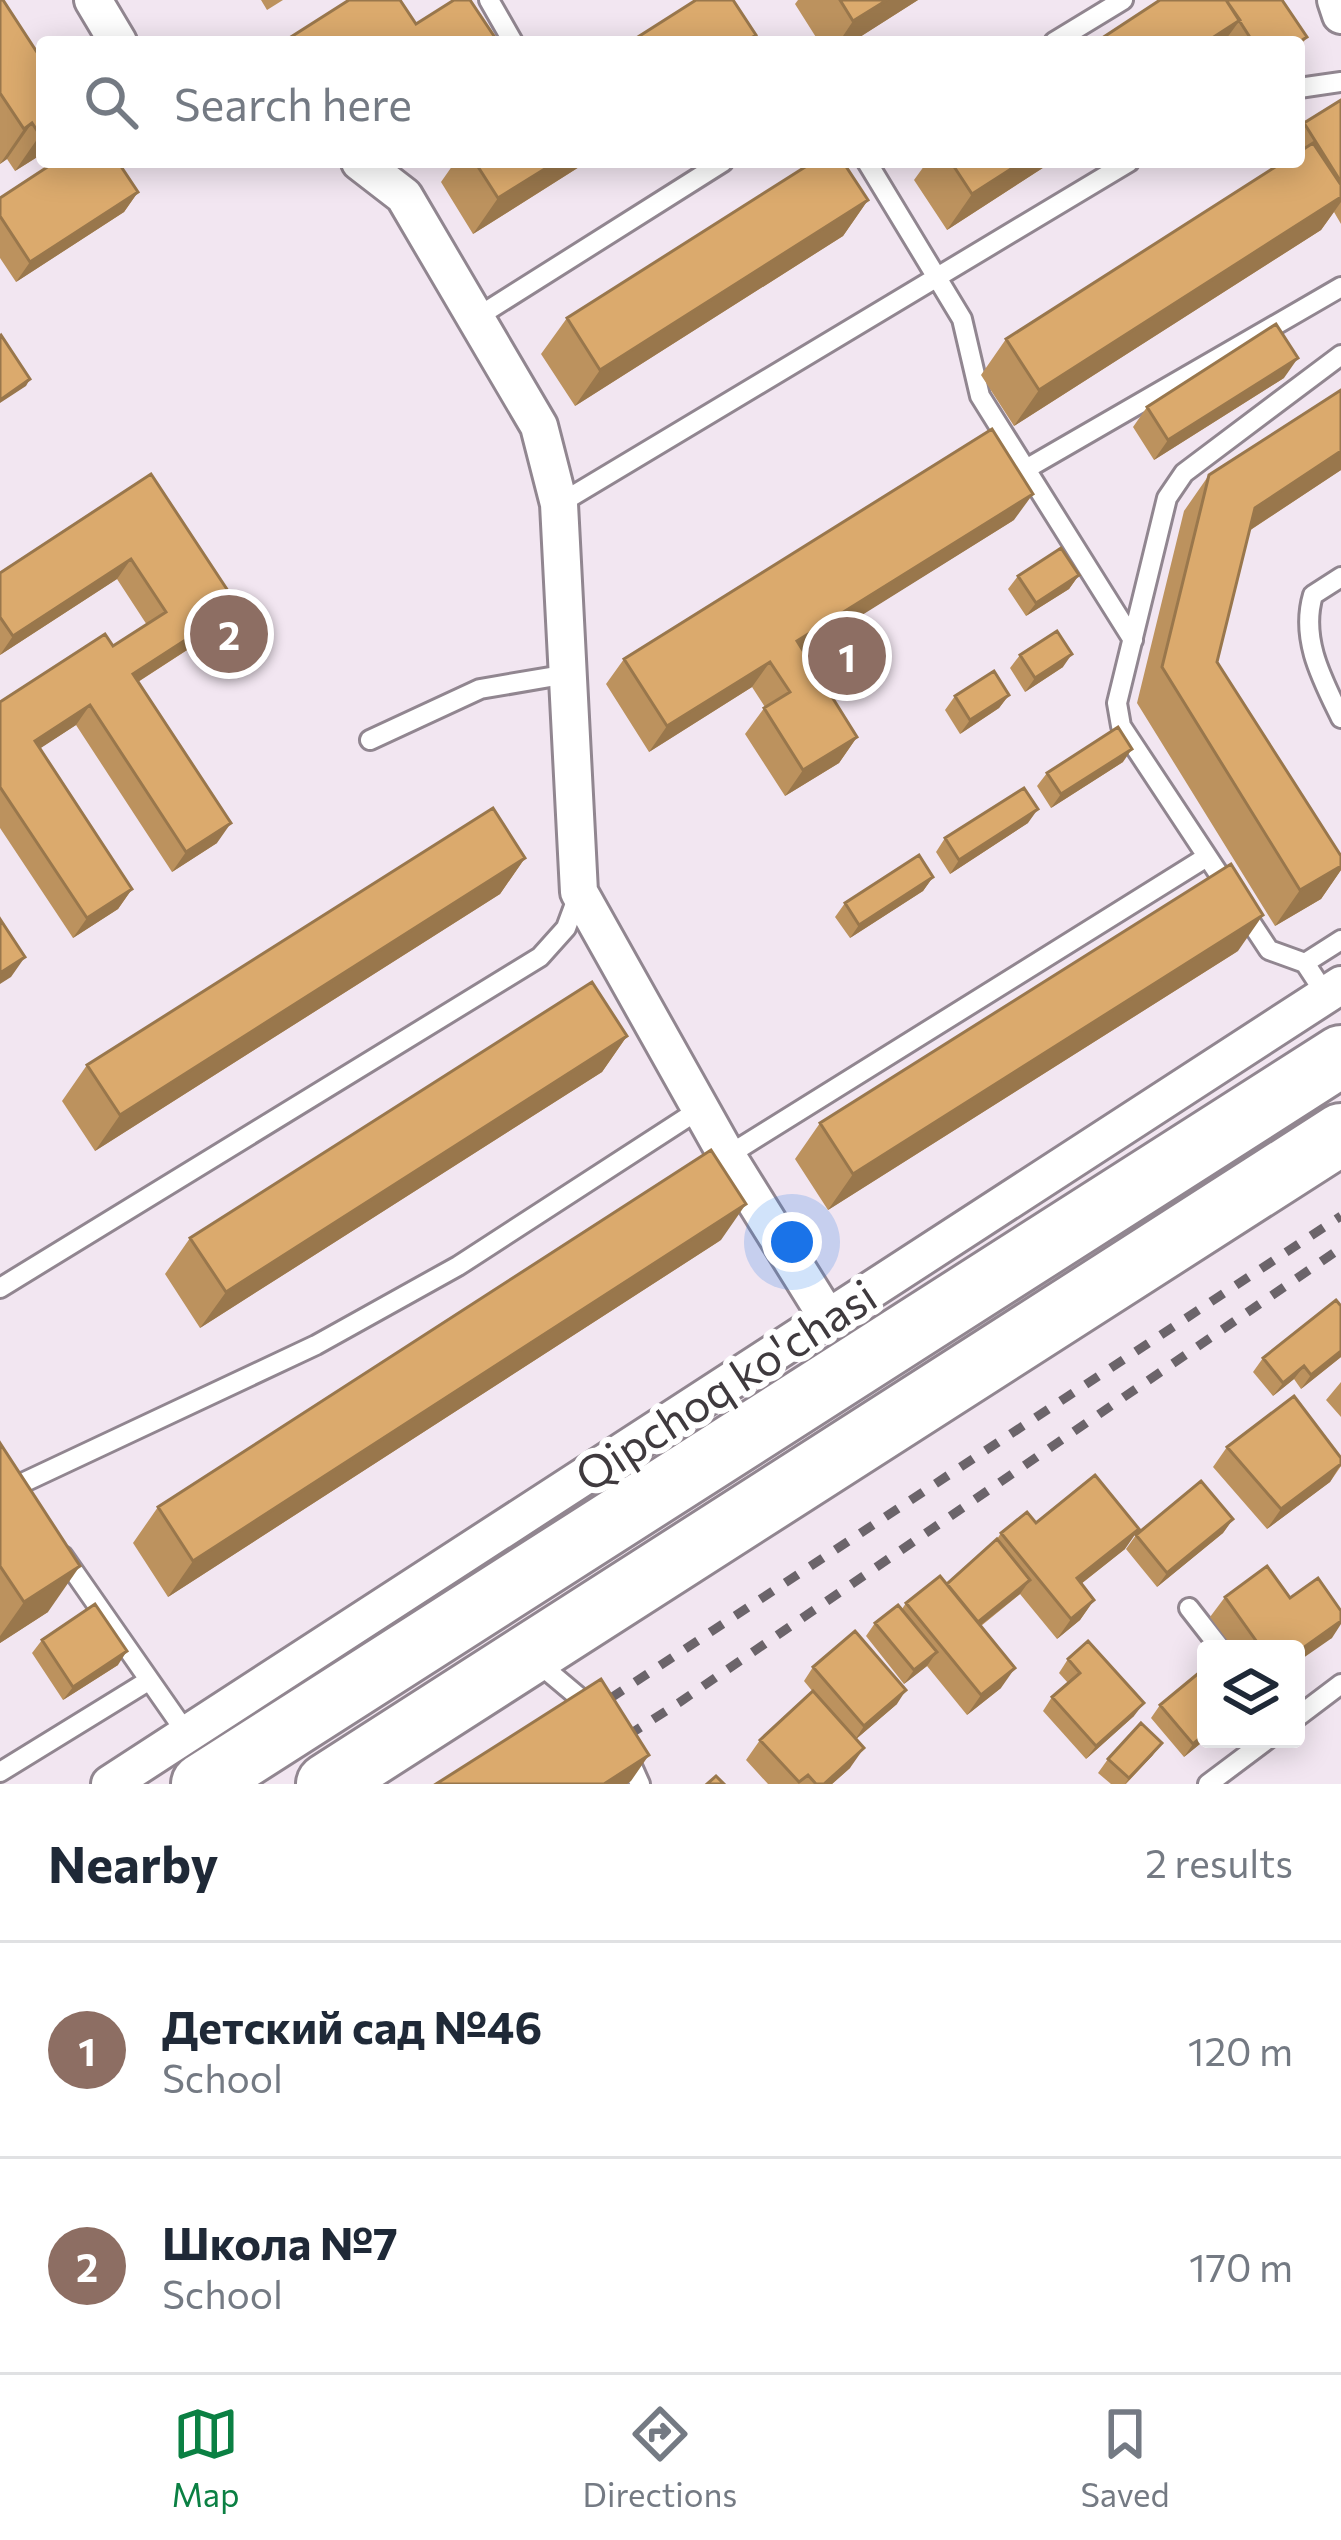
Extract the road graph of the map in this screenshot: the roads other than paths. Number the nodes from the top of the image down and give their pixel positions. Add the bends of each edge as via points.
1 (93, 0) edge
2 (489, 0) edge
3 (1124, 0) edge
4 (1336, 0) edge
5 (1341, 14) edge
6 (114, 36) edge
7 (510, 36) edge
8 (1064, 36) edge
9 (1341, 82) edge
10 (1305, 87) edge
11 (369, 168) edge
12 (713, 168) edge
13 (871, 168) edge
14 (1119, 168) edge
15 (938, 281) junction
16 (1341, 287) edge
17 (479, 316) junction
18 (1341, 355) edge
19 (1026, 469) junction
20 (560, 504) junction
21 (1341, 577) edge
22 (1132, 640) junction
23 (568, 674) junction
24 (1341, 718) edge
25 (370, 740) dead end
26 (1205, 858) junction
27 (580, 892) junction
28 (1341, 940) edge
29 (1305, 963) junction
30 (1333, 990) edge
31 (1341, 1056) edge
32 (700, 1108) junction
33 (1341, 1134) edge
34 (727, 1156) junction
35 (0, 1288) edge
36 (869, 1315) junction
37 (0, 1463) edge
38 (16, 1486) junction
39 (29, 1506) edge
40 (56, 1545) edge
41 (1190, 1608) dead end
42 (1214, 1640) edge
43 (528, 1655) junction
44 (148, 1681) junction
45 (1341, 1684) edge
46 (1305, 1711) edge
47 (1256, 1748) edge
48 (194, 1759) edge
49 (0, 1772) edge
50 (110, 1784) edge
51 (327, 1784) edge
52 (640, 1784) edge
53 (1208, 1784) edge

1 - 6 street
2 - 7 lane
3 - 8 lane
4 - 5 street
9 - 10 lane
11 - 17 street via 404,196
12 - 17 lane
13 - 15 lane
14 - 15 lane
15 - 19 lane via 962,319 980,396
15 - 20 lane
16 - 19 lane
17 - 20 street via 539,427
18 - 22 lane via 1184,472 1167,498
19 - 22 lane
20 - 23 street
21 - 24 lane via 1313,595 1306,620
22 - 26 lane via 1121,726
23 - 25 lane via 480,689
23 - 27 street
26 - 29 lane via 1269,950
26 - 34 lane
27 - 32 street
27 - 35 lane via 566,928 540,957
28 - 29 lane
29 - 30 lane
30 - 36 street, Qipchoq ko'chasi
31 - 36 main road, Qipchoq ko'chasi
32 - 34 street
32 - 38 lane via 356,1323
33 - 43 main road
34 - 36 street
36 - 48 main road, Qipchoq ko'chasi
37 - 38 lane
38 - 39 lane
40 - 44 lane
41 - 42 lane
43 - 51 main road
43 - 52 lane via 582,1694
44 - 48 lane
44 - 49 lane
45 - 46 lane
47 - 53 lane
48 - 50 street, Qipchoq ko'chasi

